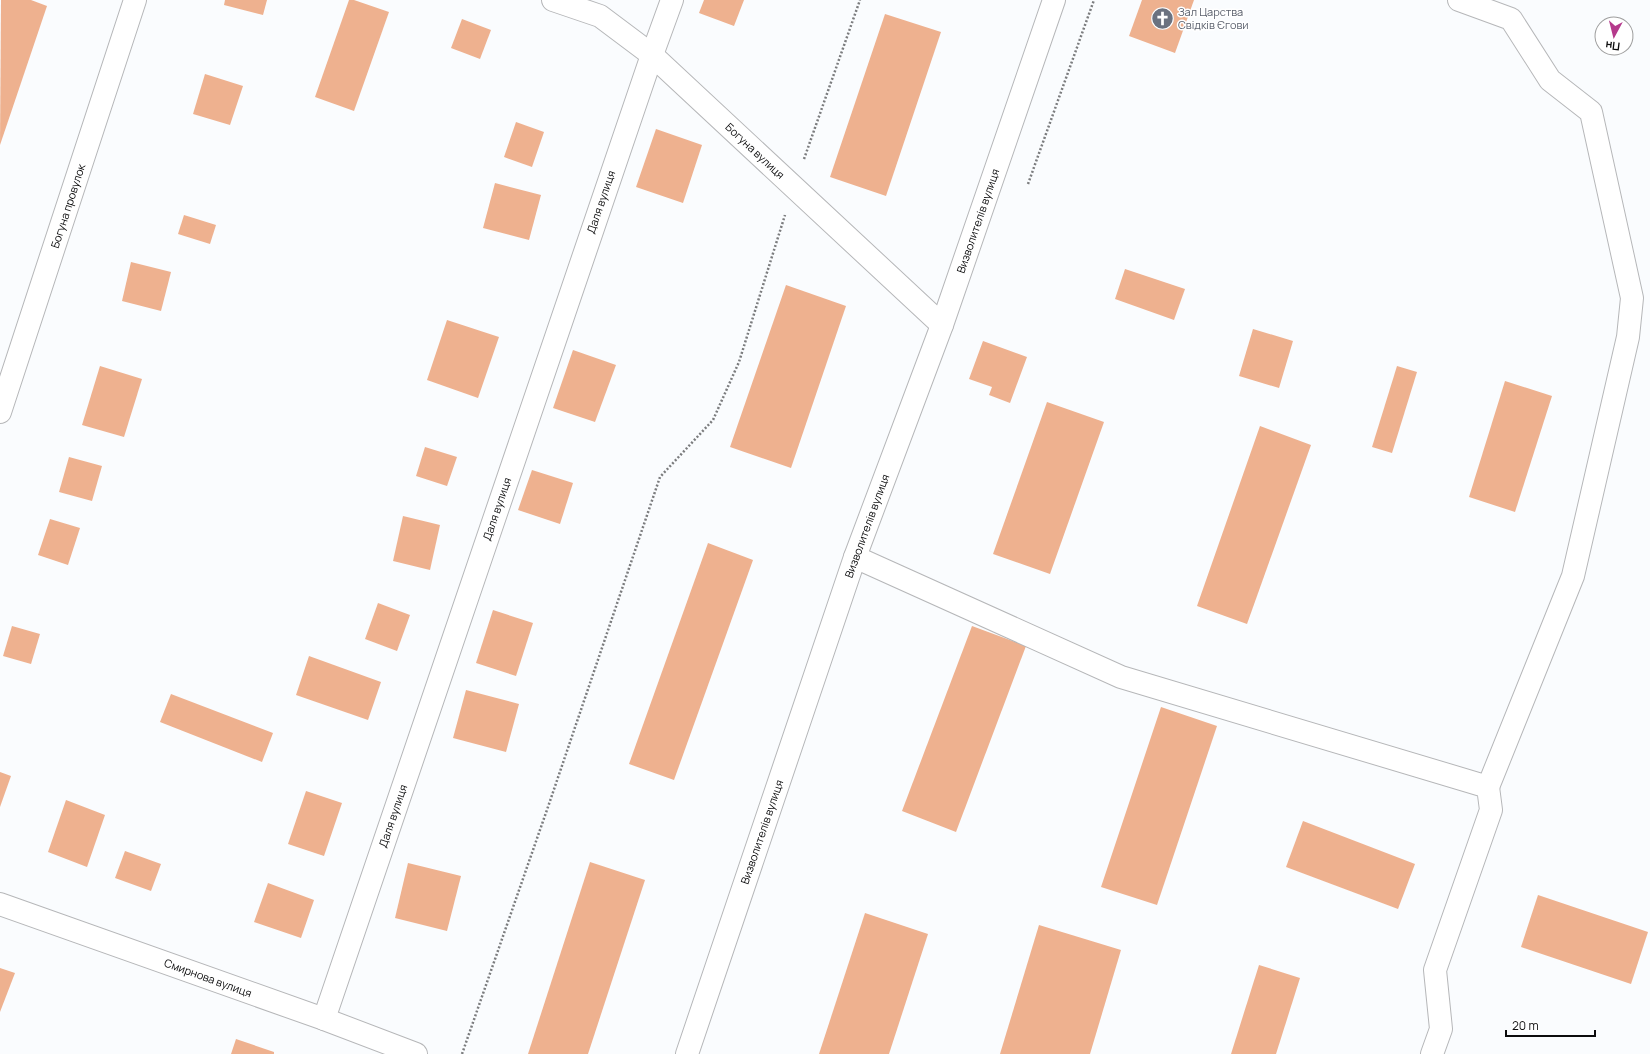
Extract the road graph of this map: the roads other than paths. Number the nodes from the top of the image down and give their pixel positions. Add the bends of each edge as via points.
1 (135, 0) edge
2 (553, 0) edge
3 (672, 0) edge
4 (1054, 0) edge
5 (1459, 0) edge
6 (652, 55) junction
7 (942, 325) junction
8 (0, 412) edge
9 (855, 557) junction
10 (1488, 787) junction
11 (0, 904) edge
12 (324, 1018) junction
13 (416, 1054) edge
14 (687, 1054) edge
15 (1432, 1054) edge

1 - 8 street, Богуна провулок
2 - 6 street, Богуна вулиця via 600,16
3 - 6 street, Даля вулиця
4 - 7 street, Визволителів вулиця
5 - 10 street via 1511,19 1550,80 1591,112 1632,298 1628,337 1573,576
6 - 7 street, Богуна вулиця
6 - 12 street, Даля вулиця
7 - 9 street, Визволителів вулиця
9 - 10 street via 1121,676
9 - 14 street, Визволителів вулиця
10 - 15 street via 1491,810 1435,970 1441,1029
11 - 12 street, Смирнова вулиця
12 - 13 street, Смирнова вулиця

